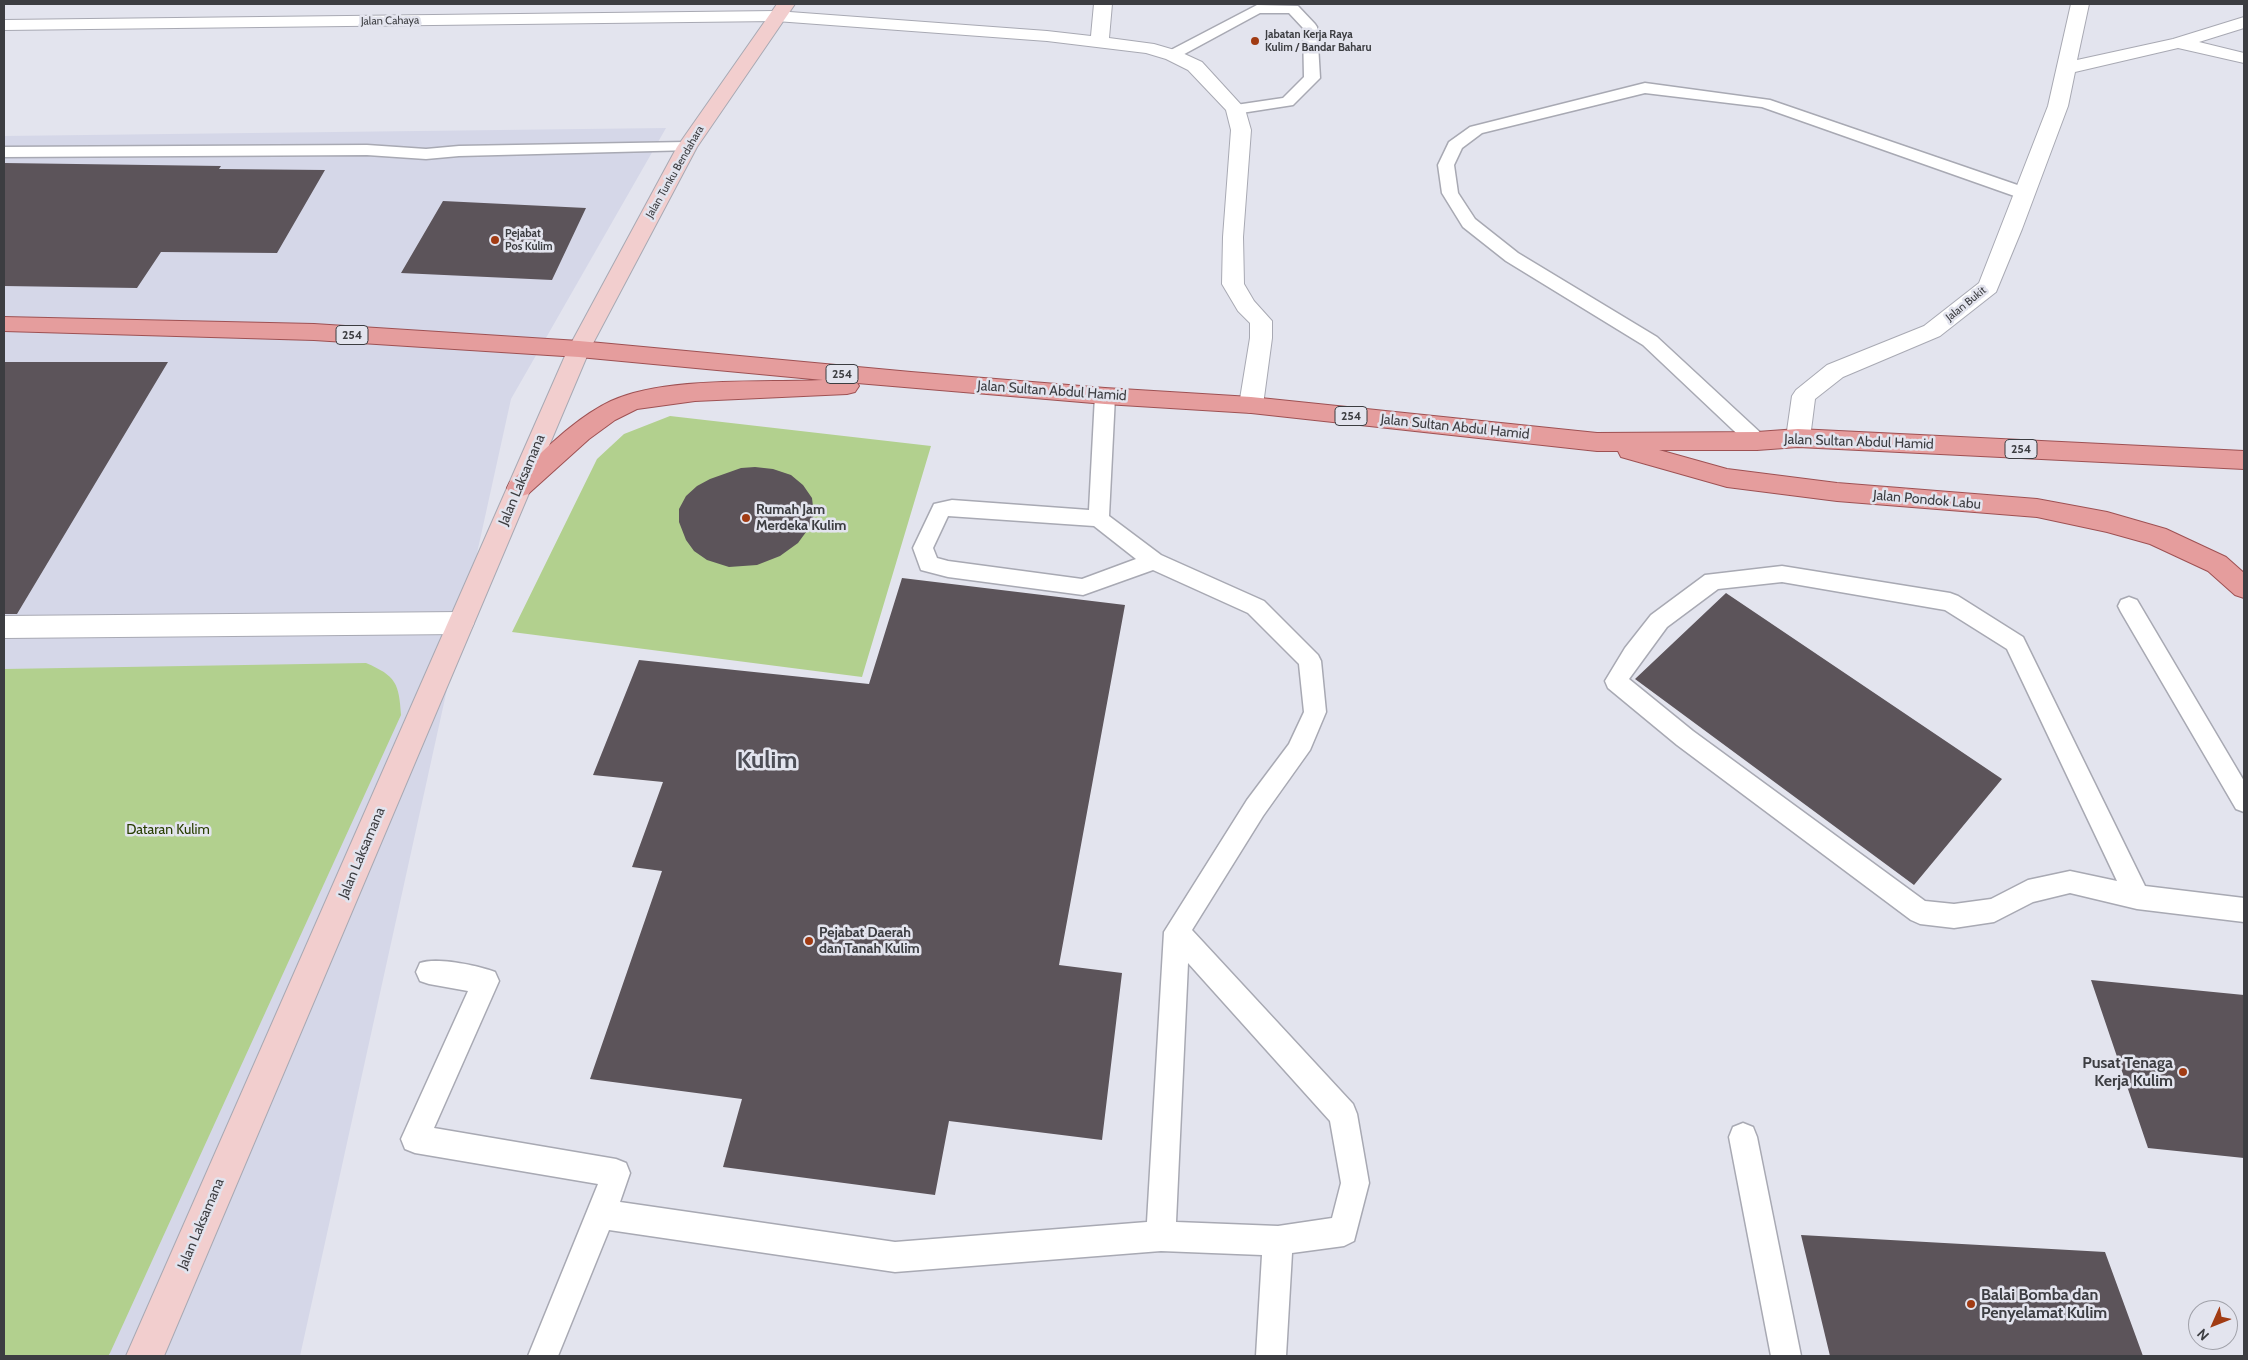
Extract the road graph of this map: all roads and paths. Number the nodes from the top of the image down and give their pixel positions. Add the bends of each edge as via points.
1 (1103, 4) edge
2 (2080, 4) edge
3 (781, 10) edge
4 (2244, 22) edge
5 (4, 25) edge
6 (1100, 42) junction
7 (2178, 43) junction
8 (1172, 56) junction
9 (2244, 58) edge
10 (2066, 68) junction
11 (1235, 109) junction
12 (687, 147) junction
13 (4, 152) edge
14 (2026, 194) junction
15 (4, 324) edge
16 (578, 349) junction
17 (911, 380) junction
18 (1105, 396) junction
19 (1251, 405) junction
20 (1798, 438) junction
21 (1757, 441) junction
22 (1597, 442) junction
23 (2244, 460) edge
24 (519, 488) junction
25 (1099, 520) junction
26 (1154, 562) junction
27 (2244, 588) edge
28 (2129, 606) dead end
29 (460, 624) junction
30 (4, 627) edge
31 (2244, 802) edge
32 (2137, 896) junction
33 (2244, 910) edge
34 (1177, 932) junction
35 (429, 972) dead end
36 (1743, 1137) dead end
37 (602, 1214) junction
38 (1161, 1236) junction
39 (1278, 1241) junction
40 (145, 1356) edge
41 (543, 1356) edge
42 (1271, 1356) edge
43 (1786, 1356) edge

1 - 6 street
2 - 10 street, Jalan Bukit
3 - 5 street, Jalan Cahaya
3 - 6 street, Jalan Cahaya
3 - 12 street, Jalan Tunku Bendahara
4 - 7 street
6 - 8 street, Jalan Cahaya via 1148,48
7 - 9 street
7 - 10 street
8 - 11 street, Jalan Cahaya via 1194,66
8 - 11 lane via 1257,9 1293,10 1310,27 1312,78 1288,102
10 - 14 street, Jalan Bukit via 2058,106
11 - 19 street via 1241,130 1233,284 1246,306 1261,321
12 - 13 lane via 426,154 367,150
12 - 16 street, Jalan Tunku Bendahara
14 - 20 street, Jalan Bukit via 1988,287 1932,331 1834,371 1804,396
14 - 21 lane via 1764,103 1645,88 1476,130 1454,145 1446,165 1450,193 1469,223 1512,258 1650,342
15 - 16 main road, 254 via 314,332
16 - 17 main road, Jalan Sultan Abdul Hamid / 254
16 - 24 street, Jalan Laksamana
17 - 18 main road, Jalan Sultan Abdul Hamid / 254
17 - 24 main road via 811,390 715,391 650,398 620,407 599,420
18 - 19 main road, Jalan Sultan Abdul Hamid / 254
18 - 25 lane
19 - 22 main road, Jalan Sultan Abdul Hamid / 254
20 - 21 main road, Jalan Sultan Abdul Hamid / 254
20 - 23 main road, Jalan Sultan Abdul Hamid / 254
21 - 22 main road, Jalan Sultan Abdul Hamid / 254
22 - 27 main road, Jalan Pondok Labu via 1727,478 1837,492 2037,508 2107,522 2157,536 2217,564
24 - 29 street, Jalan Laksamana
25 - 26 lane
25 - 26 lane via 941,509 924,548 928,564 948,569 1083,586
26 - 34 lane via 1256,607 1310,661 1315,712 1298,750 1255,808
28 - 31 lane
29 - 30 street
29 - 40 street, Jalan Laksamana
32 - 32 lane via 2015,643 1950,602 1782,574 1713,581 1659,622 1616,681 1685,738 1920,912 1954,916 1994,910 2028,892 2070,882
32 - 33 lane
34 - 38 lane
34 - 39 lane via 1343,1114 1355,1183 1344,1232
35 - 37 lane via 486,981 415,1139 616,1173
36 - 43 lane
37 - 38 lane via 895,1258
37 - 41 lane
38 - 39 lane
39 - 42 lane

